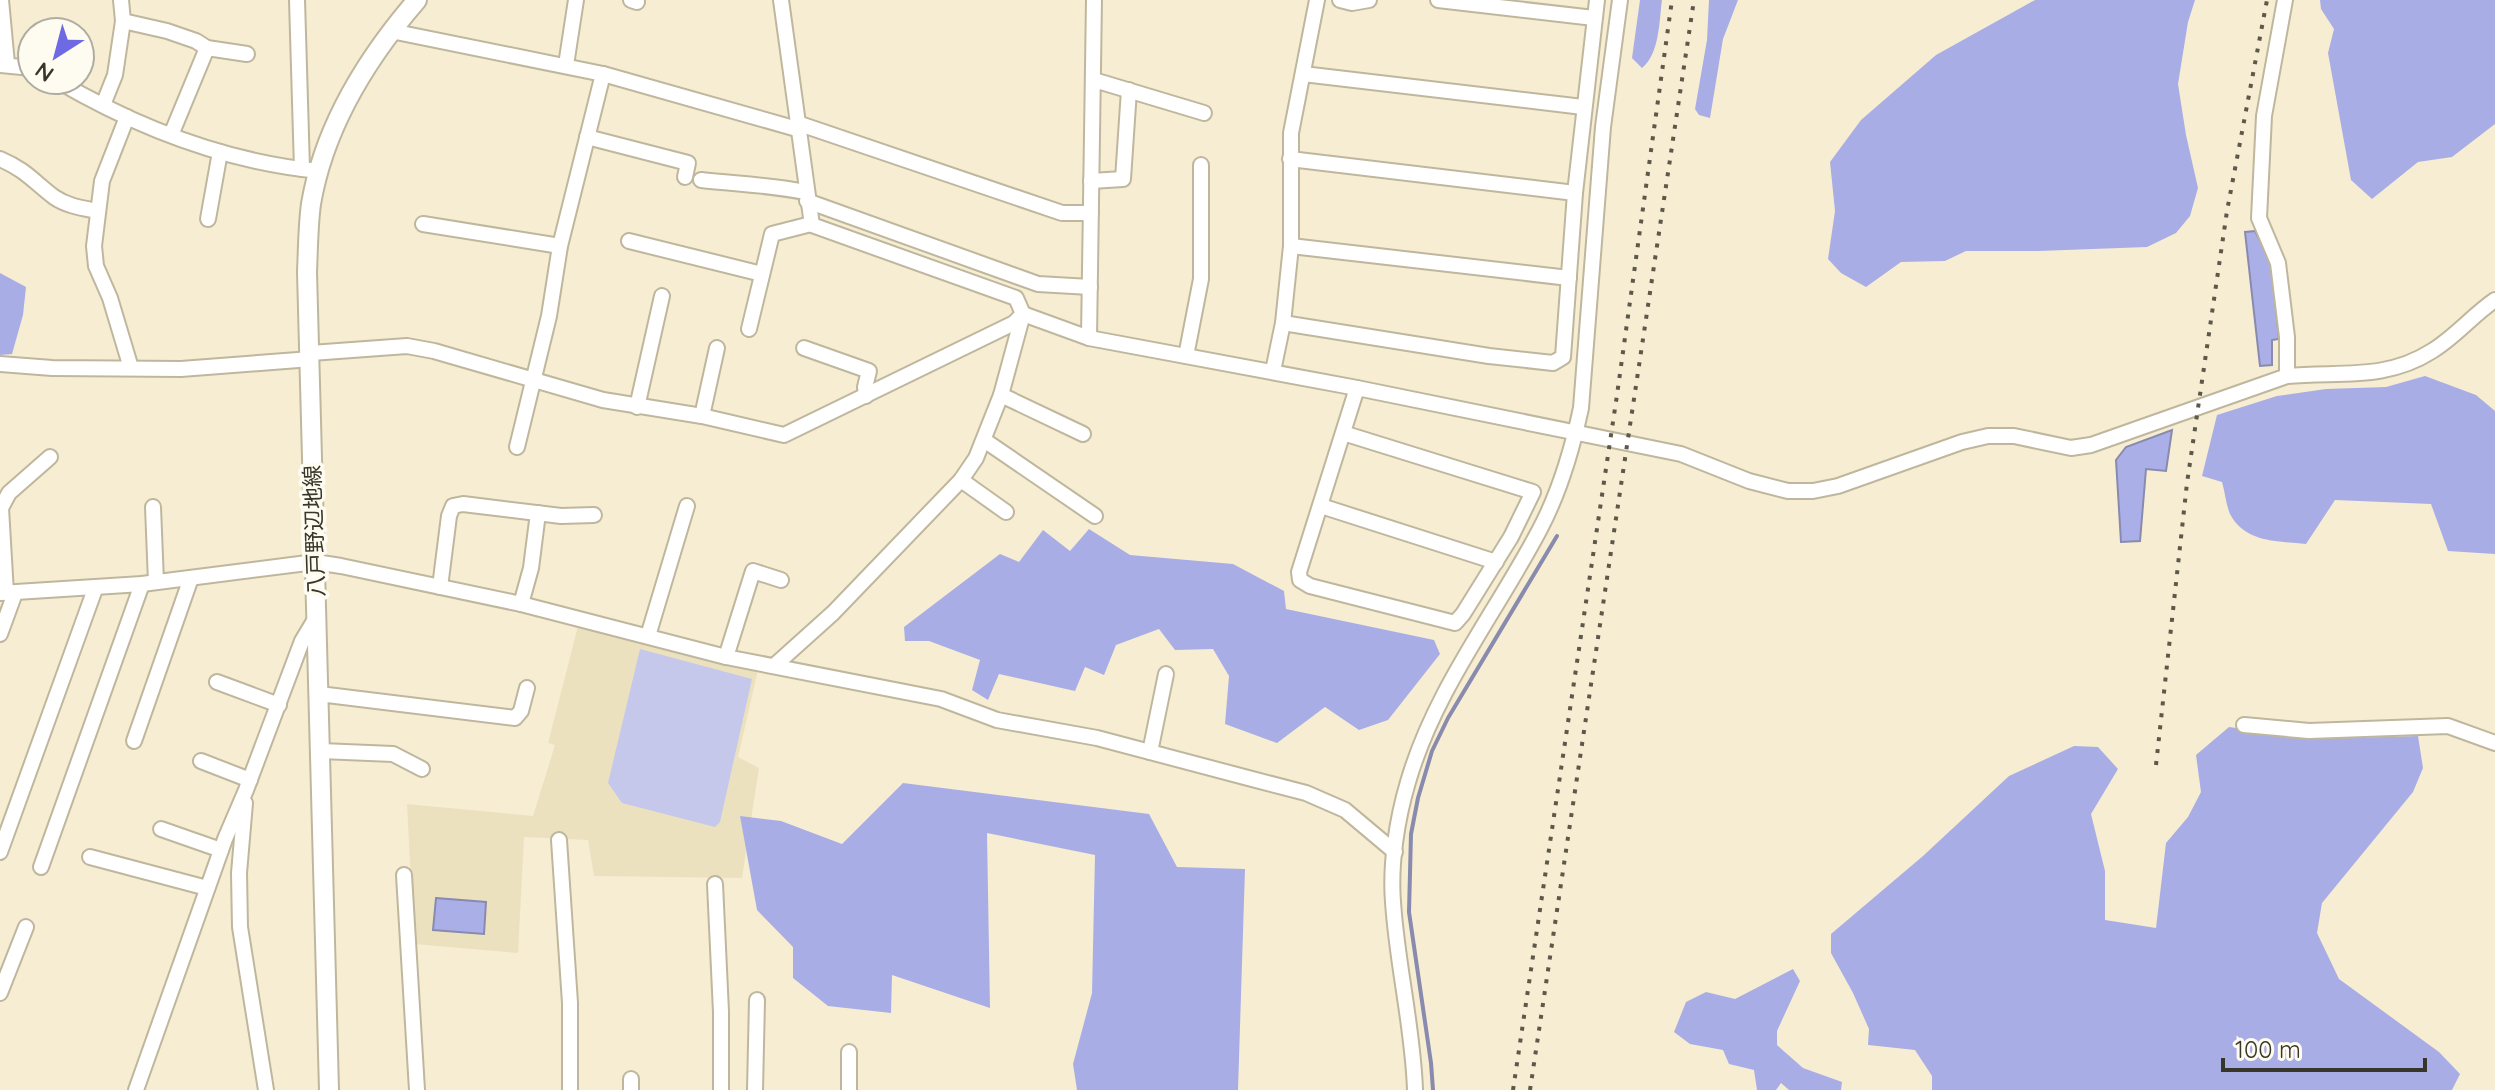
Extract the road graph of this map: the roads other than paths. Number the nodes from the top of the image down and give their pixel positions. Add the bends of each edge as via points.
1 (1, 0) edge
2 (121, 0) edge
3 (297, 0) edge
4 (417, 0) edge
5 (576, 0) edge
6 (781, 0) edge
7 (1094, 0) edge
8 (1317, 0) edge
9 (1340, 0) edge
10 (1369, 0) edge
11 (1438, 0) edge
12 (1597, 0) edge
13 (1620, 0) edge
14 (2285, 0) edge
15 (1594, 18) junction
16 (123, 21) junction
17 (391, 31) junction
18 (207, 48) junction
19 (247, 54) dead end
20 (3, 65) edge
21 (566, 65) junction
22 (603, 74) junction
23 (1303, 74) junction
24 (1094, 80) junction
25 (1129, 90) junction
26 (86, 96) edge
27 (103, 105) junction
28 (1583, 107) junction
29 (1204, 113) dead end
30 (127, 117) junction
31 (797, 126) junction
32 (171, 135) junction
33 (587, 137) junction
34 (220, 152) junction
35 (0, 159) edge
36 (1290, 159) junction
37 (1201, 165) dead end
38 (310, 170) junction
39 (685, 177) dead end
40 (701, 180) dead end
41 (1091, 181) junction
42 (1575, 193) junction
43 (806, 196) junction
44 (97, 211) junction
45 (1091, 213) junction
46 (208, 219) dead end
47 (423, 224) dead end
48 (811, 224) junction
49 (629, 241) dead end
50 (560, 246) junction
51 (1291, 246) junction
52 (762, 274) junction
53 (1569, 278) junction
54 (1090, 287) junction
55 (662, 296) dead end
56 (2495, 300) edge
57 (1023, 314) junction
58 (1283, 323) junction
59 (749, 329) dead end
60 (1089, 338) junction
61 (717, 348) dead end
62 (804, 348) dead end
63 (311, 356) junction
64 (1186, 356) junction
65 (0, 364) edge
66 (131, 368) junction
67 (1273, 371) junction
68 (2287, 376) junction
69 (533, 379) junction
70 (1357, 388) junction
71 (1001, 395) junction
72 (866, 396) junction
73 (637, 407) junction
74 (702, 416) junction
75 (1576, 432) junction
76 (1343, 433) junction
77 (1083, 434) dead end
78 (984, 440) junction
79 (517, 447) dead end
80 (50, 457) dead end
81 (961, 480) junction
82 (687, 506) dead end
83 (1321, 506) junction
84 (153, 507) dead end
85 (1006, 512) dead end
86 (538, 513) junction
87 (594, 515) dead end
88 (1095, 516) dead end
89 (315, 562) junction
90 (1496, 562) junction
91 (191, 578) junction
92 (781, 580) dead end
93 (149, 583) junction
94 (440, 587) junction
95 (95, 589) junction
96 (7, 593) edge
97 (521, 604) junction
98 (317, 616) junction
99 (0, 634) edge
100 (648, 636) junction
101 (726, 657) junction
102 (774, 666) junction
103 (1166, 674) dead end
104 (217, 682) dead end
105 (527, 688) dead end
106 (319, 694) junction
107 (279, 705) junction
108 (2244, 725) dead end
109 (134, 741) dead end
110 (2495, 743) edge
111 (321, 751) junction
112 (1150, 752) junction
113 (201, 761) dead end
114 (422, 769) dead end
115 (248, 785) junction
116 (161, 829) dead end
117 (559, 840) dead end
118 (221, 850) junction
119 (0, 852) edge
120 (1395, 852) junction
121 (90, 857) dead end
122 (41, 867) dead end
123 (404, 875) dead end
124 (715, 884) dead end
125 (207, 888) junction
126 (26, 927) dead end
127 (0, 993) edge
128 (757, 1000) dead end
129 (849, 1052) dead end
130 (136, 1090) edge
131 (266, 1090) edge
132 (329, 1090) edge
133 (417, 1090) edge
134 (570, 1090) edge
135 (721, 1090) edge
136 (755, 1090) edge
137 (849, 1090) edge
138 (1415, 1090) edge

1 - 20 street
2 - 16 street
3 - 38 street
4 - 17 main road, 八戸野辺地線
5 - 21 street
6 - 31 street
7 - 24 street
8 - 23 street
9 - 10 street
11 - 15 street
12 - 15 street
13 - 75 street via 1603,127
14 - 68 street via 2264,116 2259,218 2278,263
15 - 28 street
16 - 18 street
16 - 27 street via 115,75
17 - 21 street
17 - 38 main road, 八戸野辺地線 via 354,85
18 - 19 street
18 - 32 street
21 - 22 street
22 - 31 street
22 - 33 street
23 - 28 street
23 - 36 street
24 - 25 street
24 - 41 street
25 - 29 street
25 - 41 street via 1123,179
26 - 27 street
27 - 30 street
28 - 42 street
30 - 32 street
30 - 44 street via 102,181
31 - 43 street
31 - 45 street via 1062,213
32 - 34 street
33 - 39 street via 688,163
33 - 50 street
34 - 38 street
34 - 46 street
35 - 44 street via 55,197
36 - 42 street
36 - 51 street
37 - 64 street via 1201,279
38 - 63 main road, 八戸野辺地線
40 - 43 street via 763,184
41 - 45 street
42 - 53 street
43 - 48 street
43 - 54 street via 1038,284
44 - 66 street via 96,266
45 - 54 street
47 - 50 street
48 - 52 street via 772,234
48 - 57 street via 1016,298
49 - 52 street
50 - 69 street
51 - 53 street
51 - 58 street
52 - 59 street
53 - 58 street via 1563,357 1553,363
54 - 60 street
55 - 73 street
56 - 68 street via 2433,351 2401,367 2366,375
57 - 60 street
57 - 71 street
57 - 72 street
58 - 67 street
60 - 64 street
61 - 74 street
62 - 72 street via 869,371
63 - 66 street via 181,369
63 - 69 street via 407,346
63 - 89 main road, 八戸野辺地線
64 - 67 street
65 - 66 street
67 - 70 street
68 - 75 street via 2091,445 2071,448 1988,436 1813,491 1788,491 1681,454
69 - 73 street
69 - 79 street
70 - 75 street
70 - 76 street
71 - 77 street
71 - 78 street
72 - 74 street via 784,435
73 - 74 street
75 - 120 street via 1542,527 1424,736 1407,784
76 - 83 street
76 - 90 street via 1533,492
78 - 81 street
78 - 88 street
80 - 96 street via 9,493 1,508
81 - 85 street
81 - 102 street via 833,613
82 - 100 street
83 - 90 street
83 - 90 street via 1299,572 1300,580 1310,586 1455,623
84 - 93 street
86 - 87 street
86 - 94 street via 453,506
86 - 97 street
89 - 91 street
89 - 94 street
89 - 98 main road, 八戸野辺地線
91 - 93 street
91 - 109 street
92 - 101 street via 753,571
93 - 95 street
93 - 122 street
94 - 97 street
95 - 96 street
95 - 119 street
96 - 99 street
97 - 100 street
98 - 106 main road, 八戸野辺地線
98 - 107 street
100 - 101 street
101 - 102 street
102 - 112 street via 941,699 997,720
103 - 112 street
104 - 107 street
105 - 106 street via 515,718
106 - 111 main road, 八戸野辺地線
107 - 115 street
108 - 110 street via 2309,731 2448,726
111 - 114 street via 393,754
111 - 132 main road, 八戸野辺地線
112 - 120 street via 1319,799 1345,810
113 - 115 street
115 - 118 street
115 - 131 street via 239,873 240,927
116 - 118 street
117 - 134 street
118 - 125 street
120 - 138 street via 1393,900
121 - 125 street
123 - 133 street
124 - 135 street
125 - 130 street
126 - 127 street
128 - 136 street
129 - 137 street

